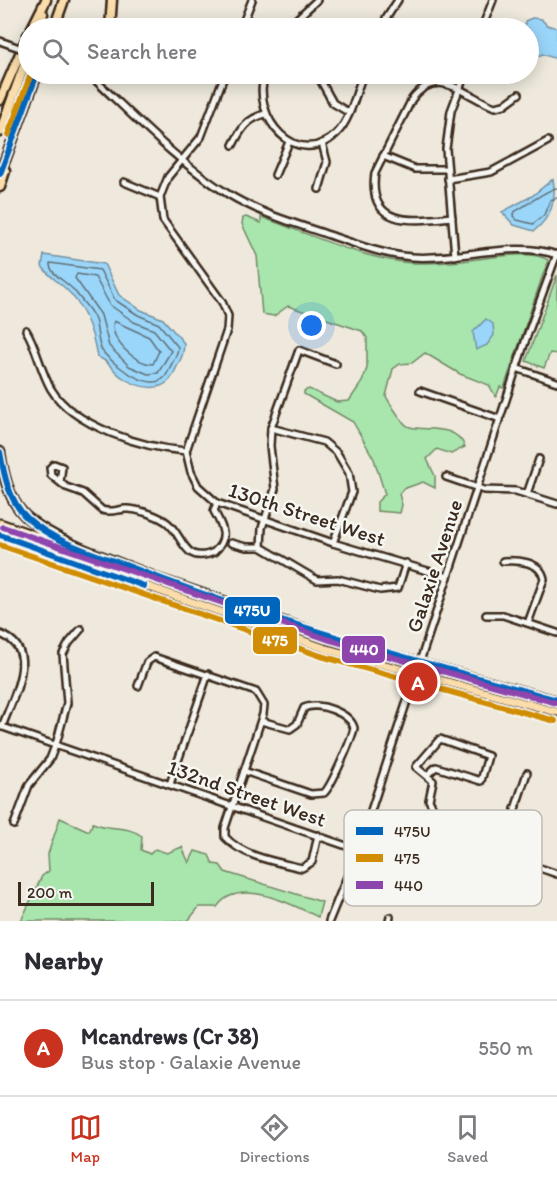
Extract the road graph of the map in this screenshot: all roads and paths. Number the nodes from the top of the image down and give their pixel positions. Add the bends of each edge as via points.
1 (47, 0) edge
2 (64, 0) edge
3 (112, 0) edge
4 (252, 0) edge
5 (317, 0) edge
6 (398, 0) edge
7 (493, 0) edge
8 (37, 18) edge
9 (41, 18) edge
10 (58, 18) edge
11 (111, 18) edge
12 (245, 18) edge
13 (298, 18) edge
14 (386, 18) edge
15 (486, 18) edge
16 (0, 41) edge
17 (18, 48) edge
18 (18, 58) edge
19 (18, 81) edge
20 (33, 84) edge
21 (102, 84) edge
22 (221, 84) edge
23 (263, 84) edge
24 (323, 84) edge
25 (359, 84) edge
26 (435, 84) edge
27 (441, 84) edge
28 (461, 84) edge
29 (459, 88) junction
30 (519, 93) dead end
31 (0, 100) edge
32 (348, 112) junction
33 (265, 114) junction
34 (0, 132) edge
35 (15, 132) junction
36 (548, 141) dead end
37 (289, 142) junction
38 (322, 143) junction
39 (232, 145) dead end
40 (383, 156) junction
41 (183, 161) junction
42 (447, 169) junction
43 (0, 174) edge
44 (275, 175) dead end
45 (448, 179) junction
46 (124, 182) dead end
47 (0, 187) edge
48 (319, 189) dead end
49 (160, 197) junction
50 (452, 217) junction
51 (557, 254) edge
52 (455, 256) junction
53 (26, 330) dead end
54 (336, 364) dead end
55 (516, 369) junction
56 (557, 382) edge
57 (420, 391) dead end
58 (500, 419) junction
59 (271, 429) junction
60 (186, 451) junction
61 (0, 452) edge
62 (539, 459) dead end
63 (446, 477) dead end
64 (60, 482) dead end
65 (477, 488) junction
66 (527, 494) junction
67 (217, 503) junction
68 (557, 504) edge
69 (265, 520) junction
70 (0, 523) edge
71 (0, 535) edge
72 (231, 543) dead end
73 (333, 543) junction
74 (261, 547) junction
75 (502, 561) dead end
76 (406, 563) junction
77 (152, 576) junction
78 (448, 577) junction
79 (486, 615) dead end
80 (528, 623) junction
81 (81, 629) dead end
82 (557, 633) edge
83 (0, 634) edge
84 (420, 663) junction
85 (208, 674) junction
86 (416, 675) junction
87 (138, 686) dead end
88 (557, 700) edge
89 (557, 712) edge
90 (261, 721) junction
91 (1, 727) edge
92 (56, 745) junction
93 (244, 771) junction
94 (527, 773) dead end
95 (427, 775) junction
96 (170, 784) junction
97 (232, 806) junction
98 (371, 810) edge
99 (434, 810) edge
100 (515, 810) edge
101 (14, 825) dead end
102 (318, 835) junction
103 (344, 845) edge
104 (542, 869) edge
105 (557, 874) edge
106 (344, 884) edge
107 (329, 921) edge

1 - 8 highway
1 - 9 highway
2 - 10 highway
3 - 11 highway
4 - 12 street
5 - 13 street
6 - 14 street
7 - 15 street
16 - 17 street, bridge
18 - 31 highway
19 - 34 highway
20 - 35 highway
21 - 41 street
22 - 41 street via 201,137
23 - 33 street via 261,98
24 - 32 street via 333,103
25 - 32 street
26 - 40 street via 418,91
27 - 29 street
28 - 29 street
29 - 30 street via 495,107
29 - 42 street via 447,129
32 - 38 street via 339,131
33 - 37 street via 275,131
33 - 39 street via 253,117 241,128
35 - 43 highway
35 - 47 highway
36 - 45 street via 491,172
37 - 38 street via 305,146
37 - 44 street
38 - 48 street via 327,162
40 - 42 street via 415,169
40 - 50 street via 373,186 385,212 407,221
41 - 49 street via 168,177
41 - 52 street via 227,194 280,218 390,254
42 - 45 street
45 - 50 street
46 - 49 street
49 - 60 street via 163,220 228,316 227,330
50 - 52 street
51 - 52 street via 534,249
51 - 55 street, Galaxie Avenue
53 - 60 street via 52,390 78,416 95,426 163,449
54 - 59 street via 299,350
55 - 56 street
55 - 58 street, Galaxie Avenue
57 - 58 street
58 - 65 street, Galaxie Avenue
59 - 69 street via 274,489
59 - 73 street via 324,442 350,473 352,492
60 - 67 street, 130th Street West via 198,486
61 - 77 highway via 11,495 28,519 69,542
62 - 66 street
63 - 65 street
64 - 67 street via 83,493 102,510 130,509 166,522 186,549 196,555 214,552 223,541 223,524 214,511
65 - 66 street
65 - 78 street, Galaxie Avenue
66 - 68 street
67 - 69 street, 130th Street West
69 - 73 street, 130th Street West
69 - 74 street
70 - 77 main road
71 - 86 main road via 324,648
72 - 74 street
73 - 76 street, 130th Street West
74 - 76 street via 317,580 338,579 380,590 398,588
75 - 80 street via 518,560 543,572
76 - 78 street, 130th Street West
77 - 84 main road
78 - 84 street, Galaxie Avenue
79 - 80 street via 503,615
80 - 82 street
81 - 92 street via 63,654 67,703
83 - 91 street via 18,644 23,656 22,671
84 - 86 street, Galaxie Avenue
84 - 88 main road
85 - 87 street via 154,657 147,662
85 - 90 street via 256,692 264,705
85 - 96 street
86 - 89 main road
86 - 98 street, Galaxie Avenue
90 - 93 street
90 - 93 street via 290,729 297,724 304,708 315,705 347,717 354,729 324,793 311,794
91 - 92 street, 132nd Street West
92 - 96 street, 132nd Street West
92 - 101 street via 50,759 32,779
93 - 97 street
94 - 100 street
95 - 95 street via 416,767 440,739 488,756 481,781 436,767
95 - 99 street via 433,781 429,800
96 - 97 street, 132nd Street West
97 - 102 street, 132nd Street West
97 - 102 street via 225,837 235,846 268,859 302,868 308,866
102 - 103 street, 132nd Street West
104 - 105 street, 132nd Street West
106 - 107 street, Galaxie Avenue

